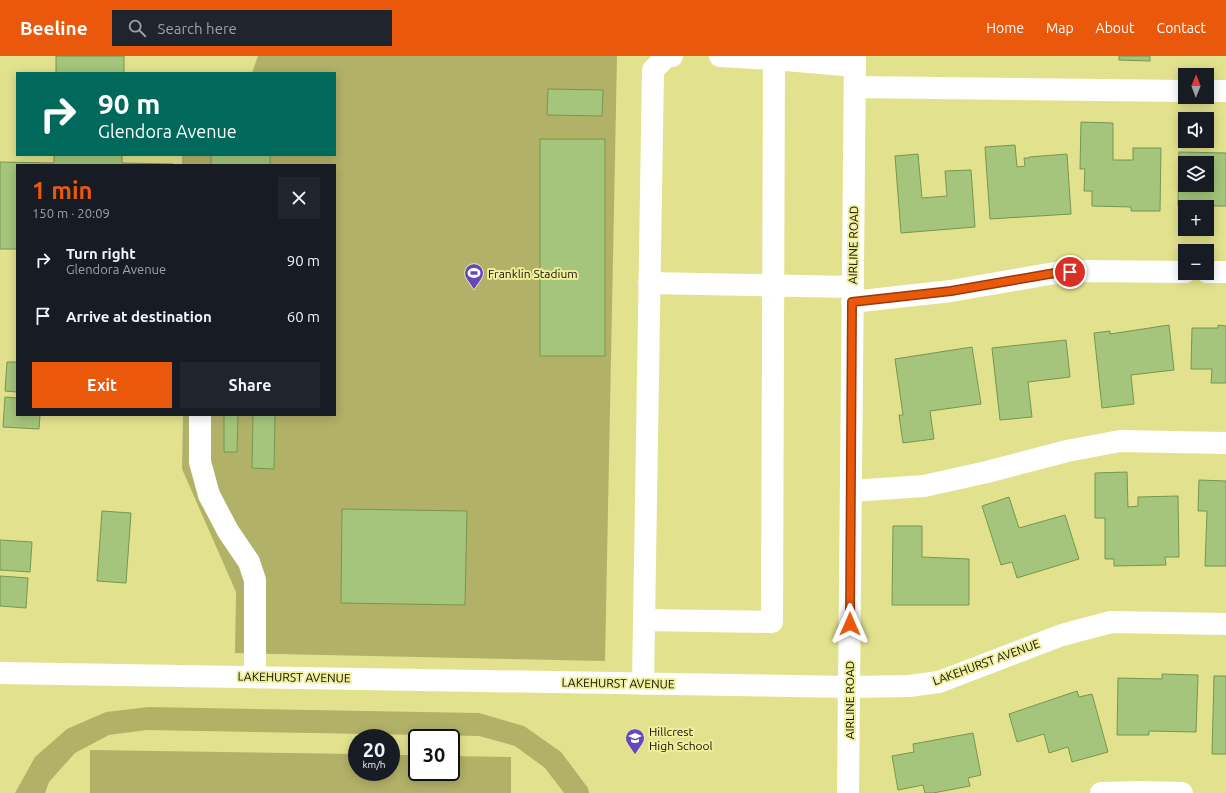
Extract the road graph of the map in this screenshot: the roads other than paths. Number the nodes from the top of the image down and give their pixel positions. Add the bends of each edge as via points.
1 (672, 56) edge
2 (720, 56) edge
3 (774, 59) junction
4 (855, 70) edge
5 (1178, 91) edge
6 (1214, 91) edge
7 (1226, 91) edge
8 (1178, 272) edge
9 (1214, 272) edge
10 (1226, 272) edge
11 (649, 283) junction
12 (773, 286) junction
13 (852, 294) junction
14 (200, 416) edge
15 (1226, 443) edge
16 (851, 491) junction
17 (644, 620) junction
18 (1226, 624) edge
19 (0, 673) edge
20 (255, 677) junction
21 (643, 684) junction
22 (850, 687) junction
23 (848, 793) edge
24 (1101, 793) edge
25 (1182, 793) edge

1 - 11 street via 666,57 653,70
2 - 3 street
3 - 4 street
3 - 12 street
4 - 5 street
4 - 13 street, AIRLINE ROAD
6 - 7 street
8 - 13 street via 1084,271 1055,273 951,291
9 - 10 street
11 - 12 street
11 - 17 street
12 - 13 street
12 - 17 street via 772,622
13 - 16 street, AIRLINE ROAD
14 - 20 street via 200,462 209,495 228,530 250,562 255,580
15 - 16 street via 1120,441 1067,451 924,486
16 - 22 street, AIRLINE ROAD
17 - 21 street
18 - 22 street, LAKEHURST AVENUE via 1111,622 1062,635 939,682 908,686
19 - 20 street, LAKEHURST AVENUE
20 - 21 street, LAKEHURST AVENUE
21 - 22 street, LAKEHURST AVENUE
22 - 23 street, AIRLINE ROAD
24 - 25 street

